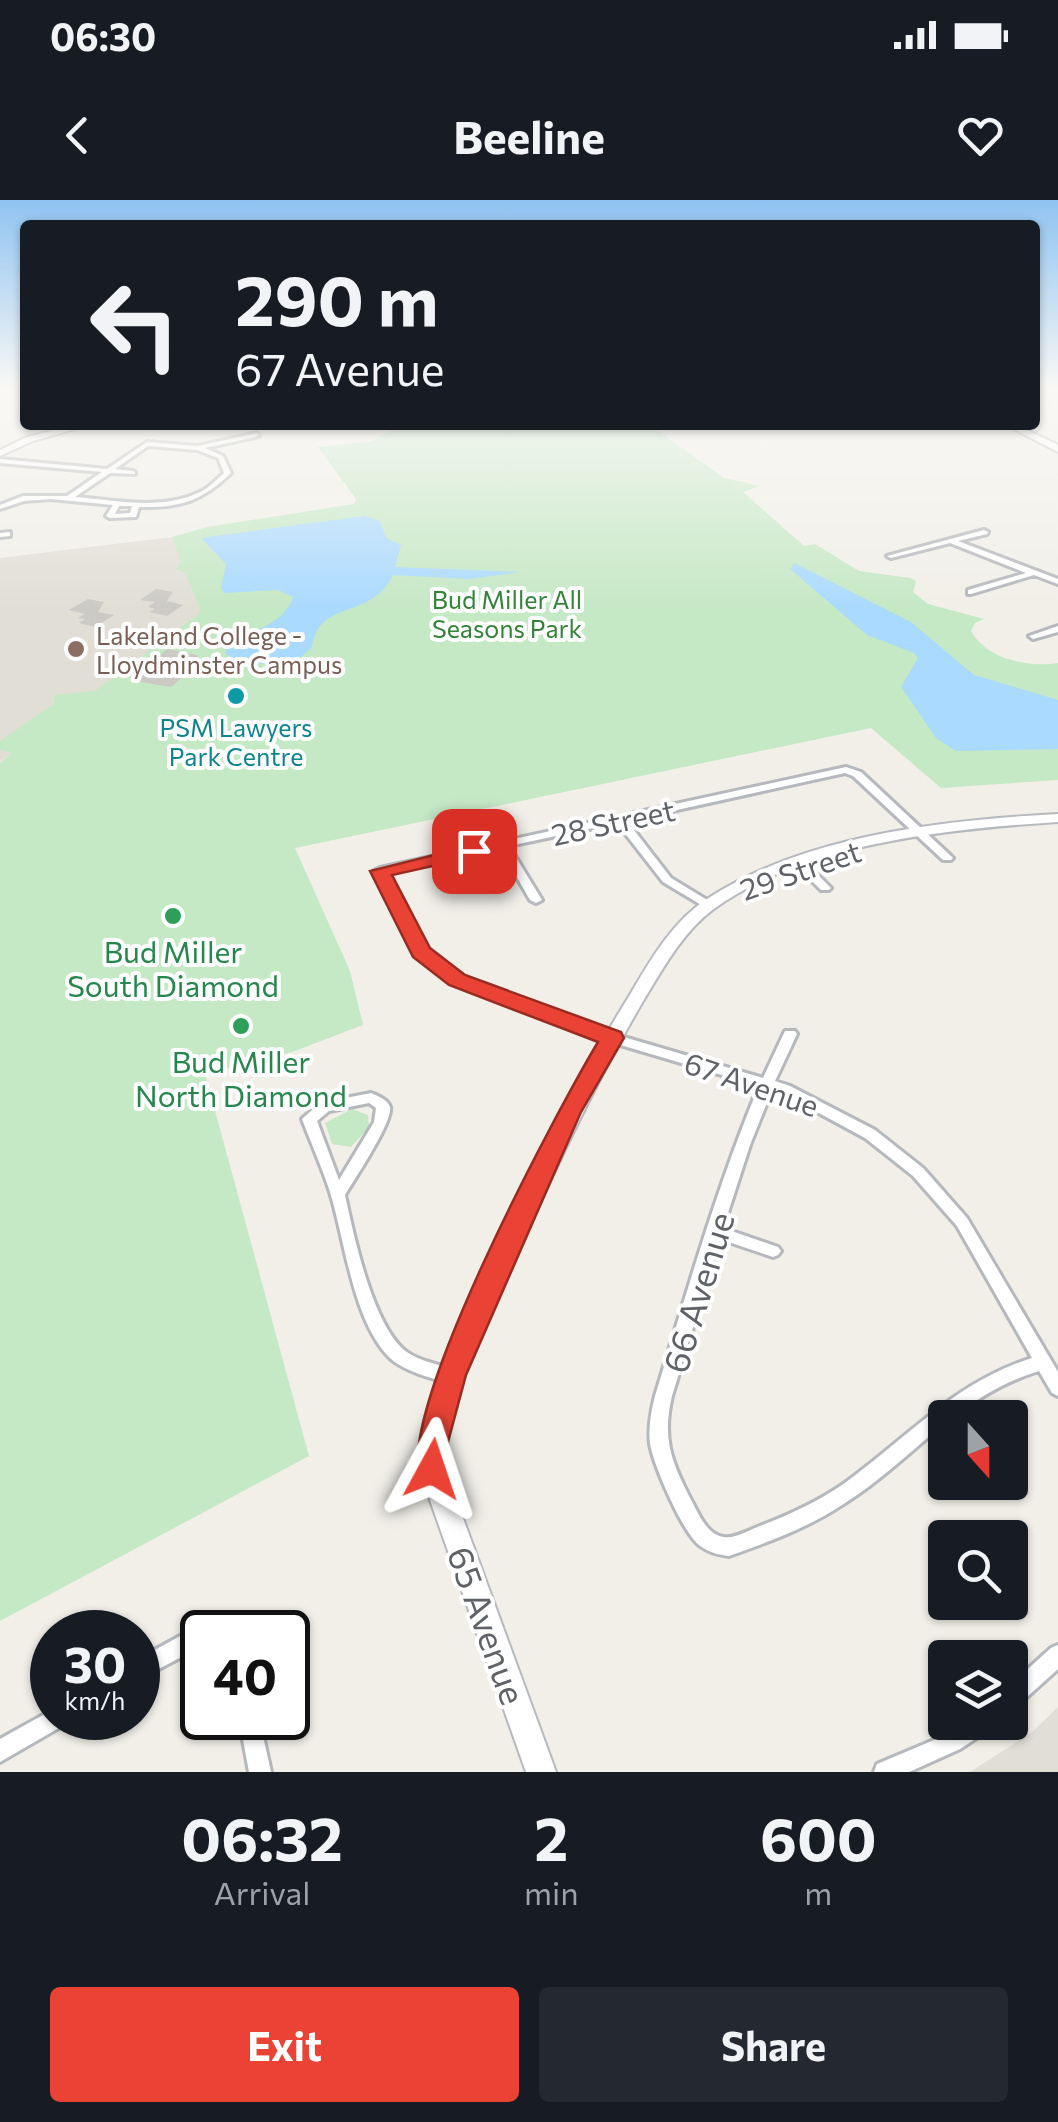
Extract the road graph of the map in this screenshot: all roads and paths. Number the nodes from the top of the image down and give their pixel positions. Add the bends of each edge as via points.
1 (15, 462) edge
2 (120, 462) edge
3 (225, 462) edge
4 (108, 471) junction
5 (133, 473) dead end
6 (66, 500) junction
7 (0, 507) edge
8 (984, 532) dead end
9 (952, 541) junction
10 (891, 556) dead end
11 (1033, 573) junction
12 (1058, 582) edge
13 (971, 592) dead end
14 (1058, 629) edge
15 (1033, 636) dead end
16 (1058, 818) edge
17 (620, 819) junction
18 (920, 833) junction
19 (503, 845) junction
20 (947, 858) dead end
21 (800, 863) junction
22 (380, 871) joint
23 (826, 888) dead end
24 (536, 900) dead end
25 (708, 905) junction
26 (790, 1034) dead end
27 (612, 1038) junction
28 (765, 1082) junction
29 (338, 1195) junction
30 (718, 1232) junction
31 (773, 1250) dead end
32 (1040, 1364) junction
33 (450, 1375) junction
34 (1058, 1388) edge
35 (1058, 1655) edge
36 (1028, 1682) edge
37 (30, 1734) edge
38 (253, 1740) edge
39 (956, 1740) edge
40 (0, 1751) edge
41 (260, 1772) edge
42 (540, 1772) edge
43 (885, 1772) edge

1 - 4 street
2 - 4 street
3 - 6 street via 224,478 196,494 136,506 133,515 118,518 110,516 116,506
4 - 5 street
4 - 6 street
6 - 7 street via 20,497
8 - 9 street
9 - 10 street
9 - 11 street
11 - 12 street
11 - 13 street
14 - 15 street
16 - 18 street, 29 Street
17 - 18 street, 28 Street via 846,770
17 - 19 street, 28 Street
17 - 25 street via 667,880
18 - 20 street
18 - 21 street, 29 Street
19 - 22 street, 28 Street
19 - 24 street
21 - 23 street
21 - 25 street, 29 Street
22 - 27 street, 67 Avenue via 415,943 446,974
25 - 27 street, 29 Street via 662,954
26 - 28 street, 66 Avenue
27 - 28 street, 67 Avenue
27 - 33 street, 65 Avenue via 569,1112
28 - 30 street, 66 Avenue via 732,1169
28 - 32 street, 67 Avenue via 825,1107 918,1172 980,1248
29 - 29 street via 381,1122 382,1106 374,1099 337,1103 309,1119
29 - 33 street via 388,1346 420,1367
30 - 31 street
30 - 32 street, 66 Avenue via 658,1432 682,1501 700,1535 714,1546 729,1547 816,1510 988,1380
32 - 34 street, 67 Avenue
33 - 42 street, 65 Avenue via 432,1442 432,1469
35 - 36 street
37 - 40 street
38 - 41 street
39 - 43 street

